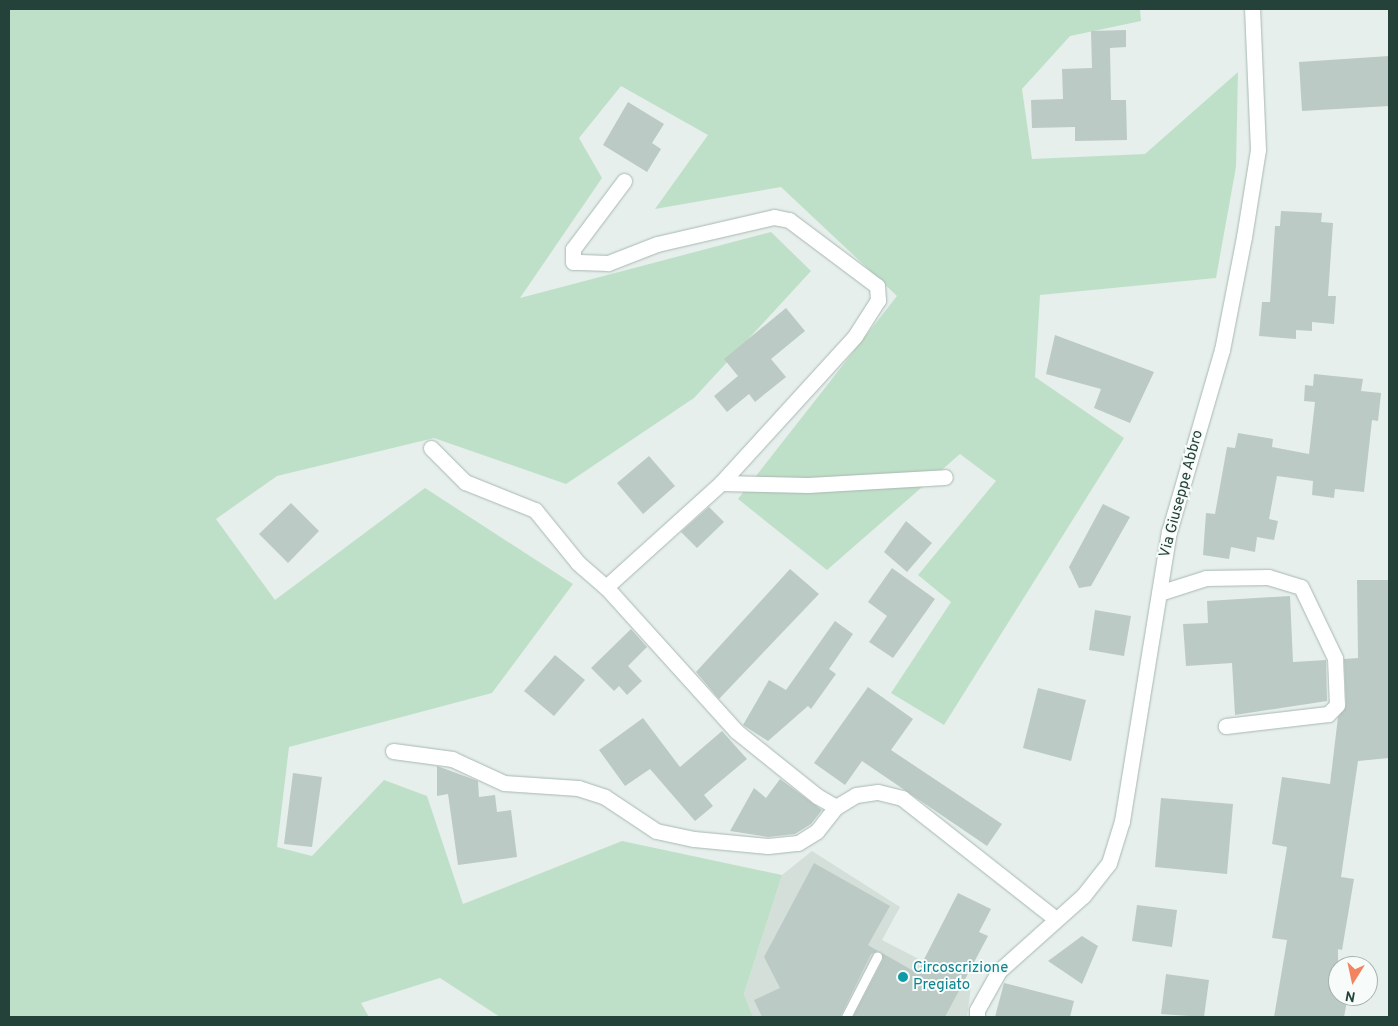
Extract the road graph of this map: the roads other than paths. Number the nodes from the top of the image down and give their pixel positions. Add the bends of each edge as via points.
1 (1252, 9) edge
2 (624, 181) dead end
3 (432, 448) dead end
4 (945, 477) dead end
5 (721, 483) junction
6 (606, 587) junction
7 (1159, 593) junction
8 (1226, 726) dead end
9 (393, 751) dead end
10 (836, 807) junction
11 (1056, 918) junction
12 (877, 957) dead end
13 (846, 1017) edge
14 (977, 1017) edge

1 - 7 street, Via Giuseppe Abbro via 1258,150 1222,350 1169,532
2 - 5 street via 574,249 573,262 608,263 657,244 774,217 789,220 877,286 878,300 855,336
3 - 6 street via 465,482 535,510 578,562
4 - 5 street via 808,485
5 - 6 street
6 - 10 street via 736,731 817,796
7 - 8 street via 1206,578 1268,577 1300,587 1335,658 1338,705 1328,714
7 - 11 street, Via Giuseppe Abbro via 1122,821 1109,863 1083,896
9 - 10 street via 452,759 504,783 578,788 605,797 656,831 694,839 768,846 798,843 817,831
10 - 11 street via 856,795 878,792 902,798
11 - 14 street, Via Giuseppe Abbro via 999,971 977,1010
12 - 13 lane

